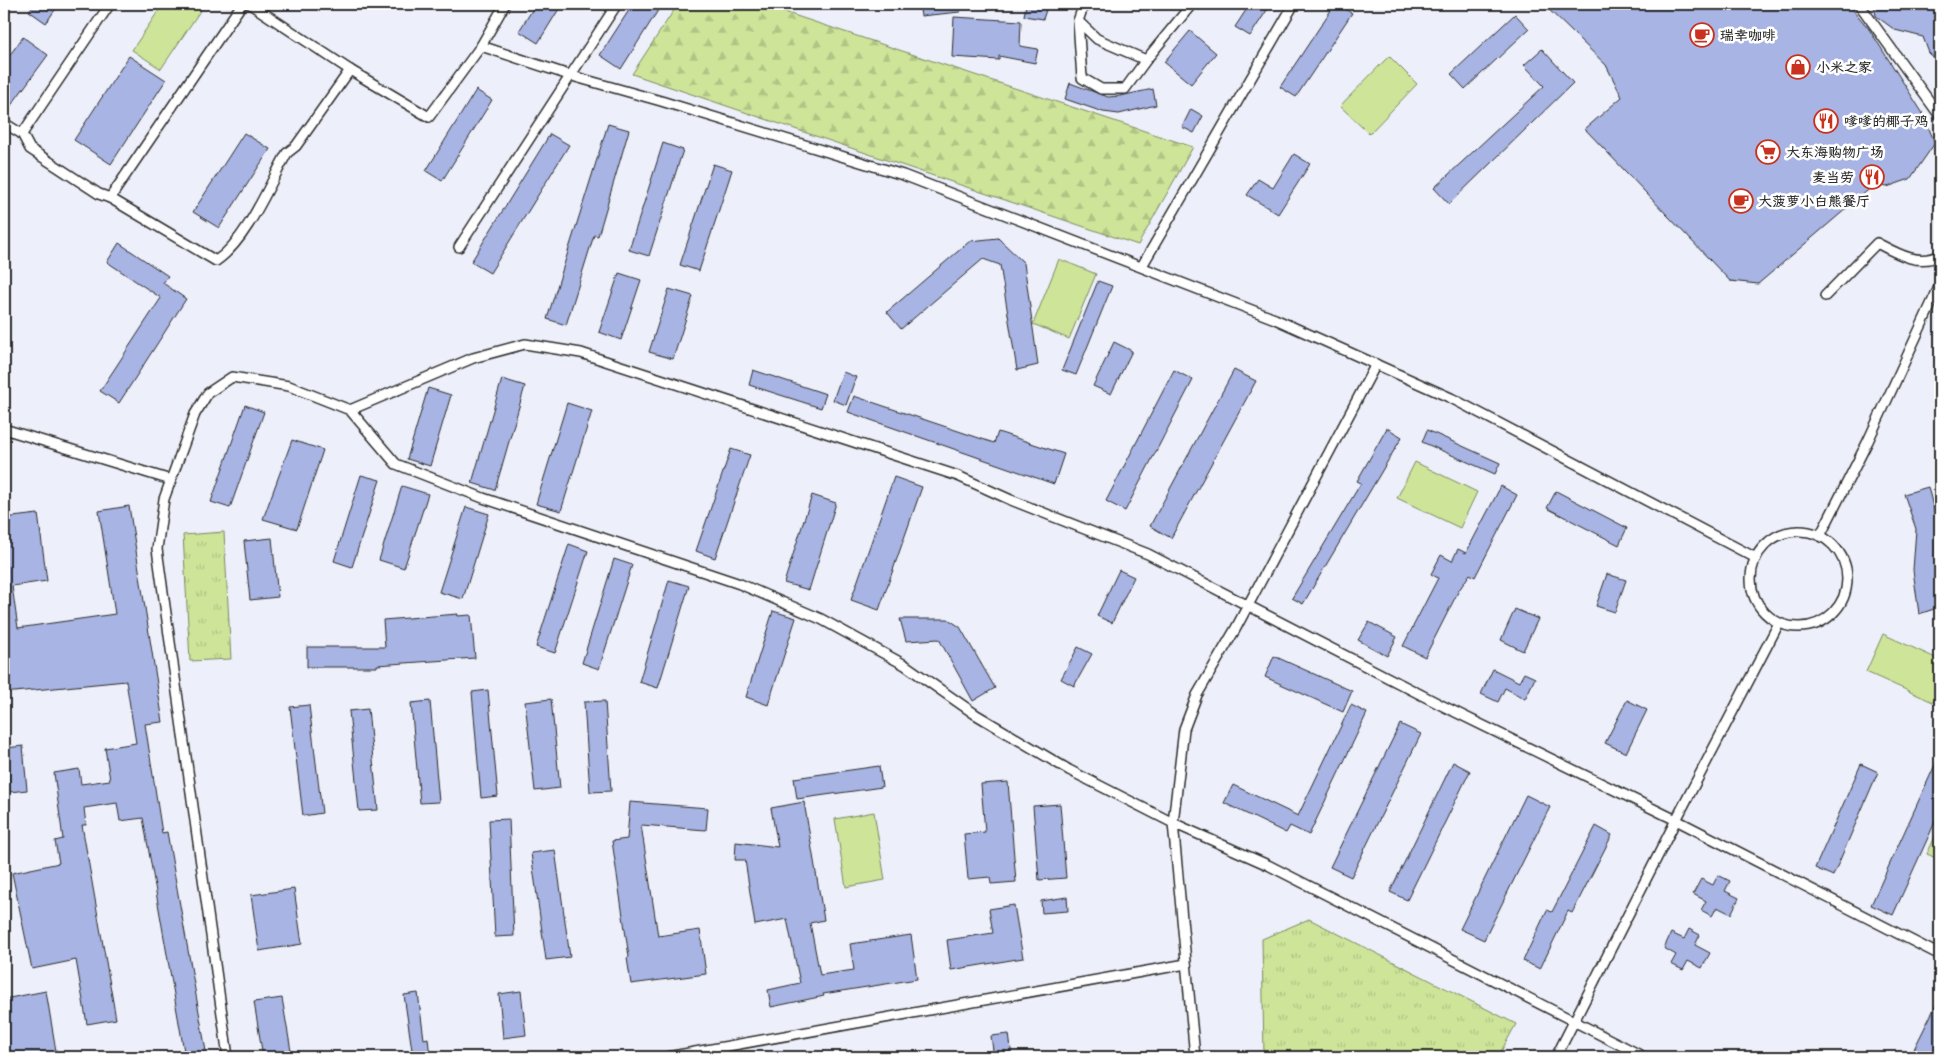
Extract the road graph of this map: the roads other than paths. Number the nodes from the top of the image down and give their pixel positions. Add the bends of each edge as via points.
1 (110, 4) edge
2 (242, 4) edge
3 (250, 4) edge
4 (505, 4) edge
5 (617, 4) edge
6 (1084, 4) edge
7 (1192, 4) edge
8 (1294, 4) edge
9 (1859, 4) edge
10 (1078, 20) junction
11 (481, 46) junction
12 (1146, 60) junction
13 (350, 70) junction
14 (572, 76) junction
15 (1940, 116) edge
16 (4, 123) edge
17 (22, 134) junction
18 (110, 198) junction
19 (459, 247) dead end
20 (1940, 255) edge
21 (1142, 266) junction
22 (1940, 286) edge
23 (1825, 296) dead end
24 (1376, 364) junction
25 (350, 410) junction
26 (4, 429) edge
27 (171, 480) junction
28 (1820, 536) junction
29 (1756, 558) junction
30 (1249, 604) junction
31 (1779, 623) junction
32 (1676, 820) junction
33 (1173, 823) junction
34 (1940, 955) edge
35 (1186, 964) junction
36 (1574, 1022) junction
37 (228, 1057) edge
38 (667, 1057) edge
39 (1195, 1057) edge
40 (1556, 1057) edge
41 (1644, 1057) edge

1 - 17 lane
2 - 18 lane
3 - 13 lane
4 - 11 lane
5 - 14 lane
6 - 10 lane
7 - 12 lane
8 - 21 lane
9 - 15 lane
10 - 12 lane via 1097,39
10 - 12 lane via 1082,78 1101,89 1125,89
11 - 13 lane via 429,117
11 - 14 lane
13 - 18 lane via 296,146 287,153 249,222 227,254 216,261
14 - 19 lane
14 - 21 lane via 903,175
16 - 17 lane
17 - 18 lane via 30,150
20 - 23 lane via 1933,259 1910,259 1876,243
21 - 24 lane
22 - 28 lane
24 - 29 lane via 1451,398
24 - 30 lane
25 - 27 lane via 289,386 232,377 208,393 196,414
25 - 30 lane via 473,358 525,344 581,353 958,476 1148,554
25 - 33 lane via 396,464 483,498 740,584 821,619 905,664 975,714 1069,770
26 - 27 lane
27 - 37 lane via 164,499 157,549
28 - 29 lane via 1802,531 1784,533 1767,543
28 - 31 lane via 1835,547 1845,563 1847,582 1843,600 1831,615 1815,625 1797,628
29 - 31 lane via 1751,577 1754,596 1763,612
30 - 32 lane via 1444,706
30 - 33 lane via 1198,694 1184,729
31 - 32 lane
32 - 34 lane
32 - 36 lane
33 - 35 lane
33 - 36 lane via 1268,865
35 - 38 lane
35 - 39 lane
36 - 40 lane
36 - 41 lane

